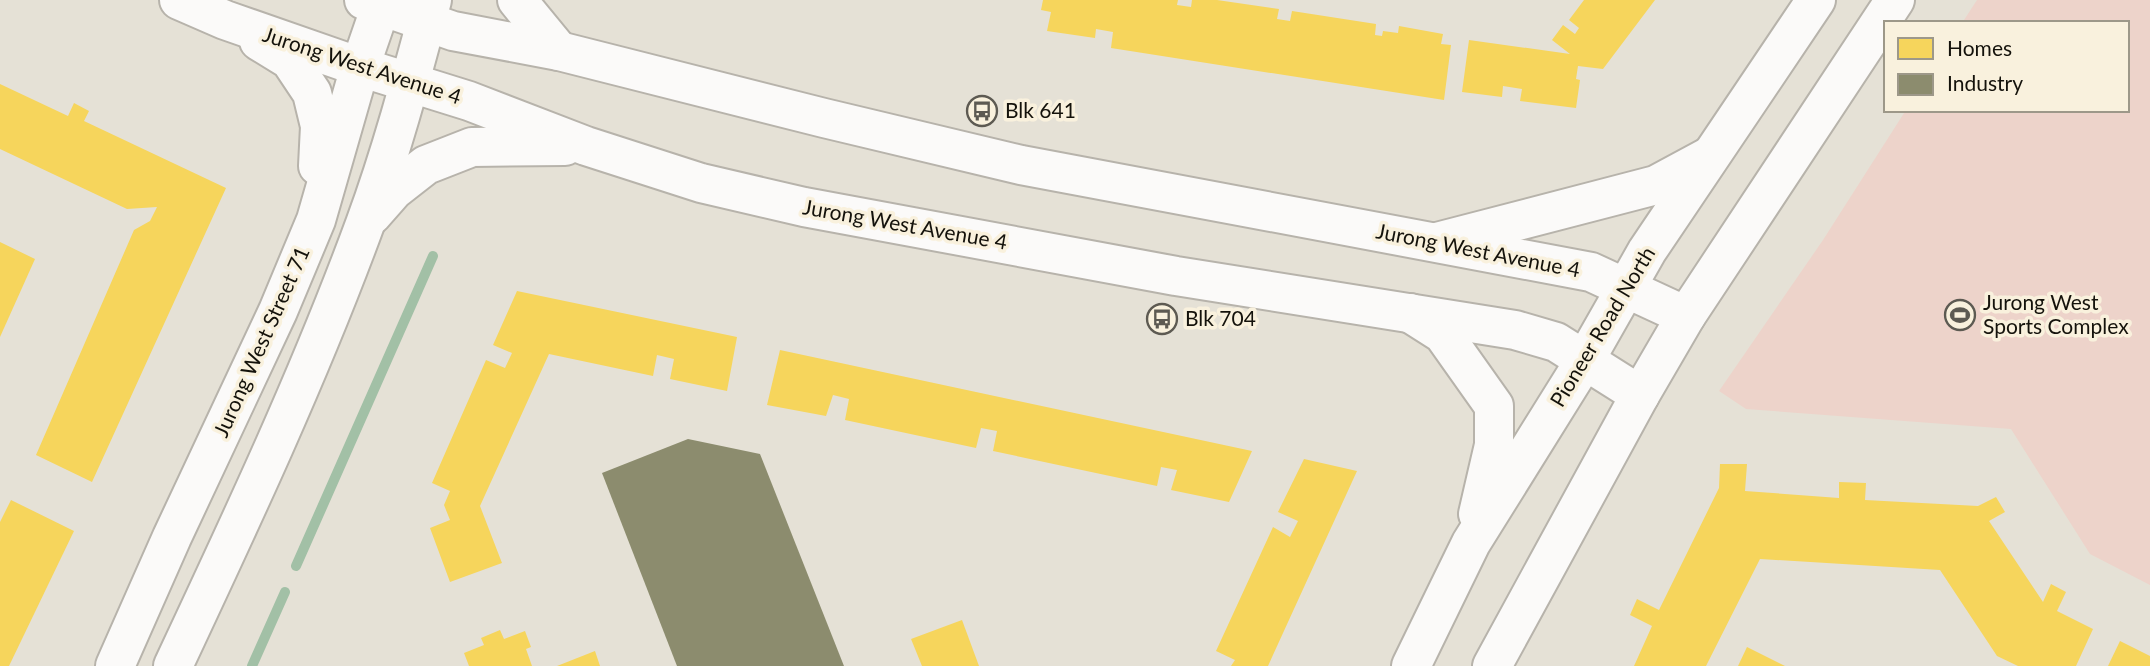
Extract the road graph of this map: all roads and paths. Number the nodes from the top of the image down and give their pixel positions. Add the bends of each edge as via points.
1 (179, 0) edge
2 (517, 0) edge
3 (1816, 0) edge
4 (1895, 0) edge
5 (376, 2) edge
6 (429, 11) edge
7 (225, 20) junction
8 (559, 51) junction
9 (360, 67) junction
10 (408, 82) junction
11 (586, 146) junction
12 (1713, 154) junction
13 (316, 220) junction
14 (366, 222) junction
15 (1437, 242) junction
16 (1626, 289) junction
17 (1410, 313) junction
18 (1686, 316) junction
19 (1585, 360) junction
20 (1640, 395) junction
21 (1471, 543) junction
22 (116, 666) edge
23 (173, 666) edge
24 (1411, 666) edge
25 (1492, 666) edge

1 - 7 main road, Jurong West Avenue 4
2 - 8 main road
3 - 12 main road, Pioneer Road North
4 - 18 main road
5 - 6 main road, Jurong West Avenue 4
5 - 9 main road, Jurong West Street 71
6 - 8 main road, Jurong West Avenue 4 via 453,31
6 - 10 main road
7 - 9 main road, Jurong West Avenue 4
7 - 13 main road via 290,60 312,93 320,126
8 - 15 main road, Jurong West Avenue 4 via 1021,165
9 - 10 main road, Jurong West Avenue 4
9 - 13 main road, Jurong West Street 71
10 - 11 main road, Jurong West Avenue 4
10 - 14 main road
11 - 14 main road via 472,147 426,165 394,190
11 - 17 main road, Jurong West Avenue 4 via 701,183 804,207 1176,276
12 - 15 main road via 1656,185
12 - 16 main road, Pioneer Road North
13 - 22 main road, Jurong West Street 71
14 - 23 main road via 229,547
15 - 16 main road, Jurong West Avenue 4 via 1591,272
16 - 18 main road, Jurong West Avenue 4
16 - 19 main road, Pioneer Road North
17 - 19 main road, Jurong West Avenue 4 via 1515,330 1556,342
17 - 21 main road via 1443,334 1494,406 1494,444
18 - 20 main road
19 - 20 main road, Jurong West Avenue 4
19 - 21 main road, Pioneer Road North
20 - 25 main road
21 - 24 main road, Pioneer Road North

